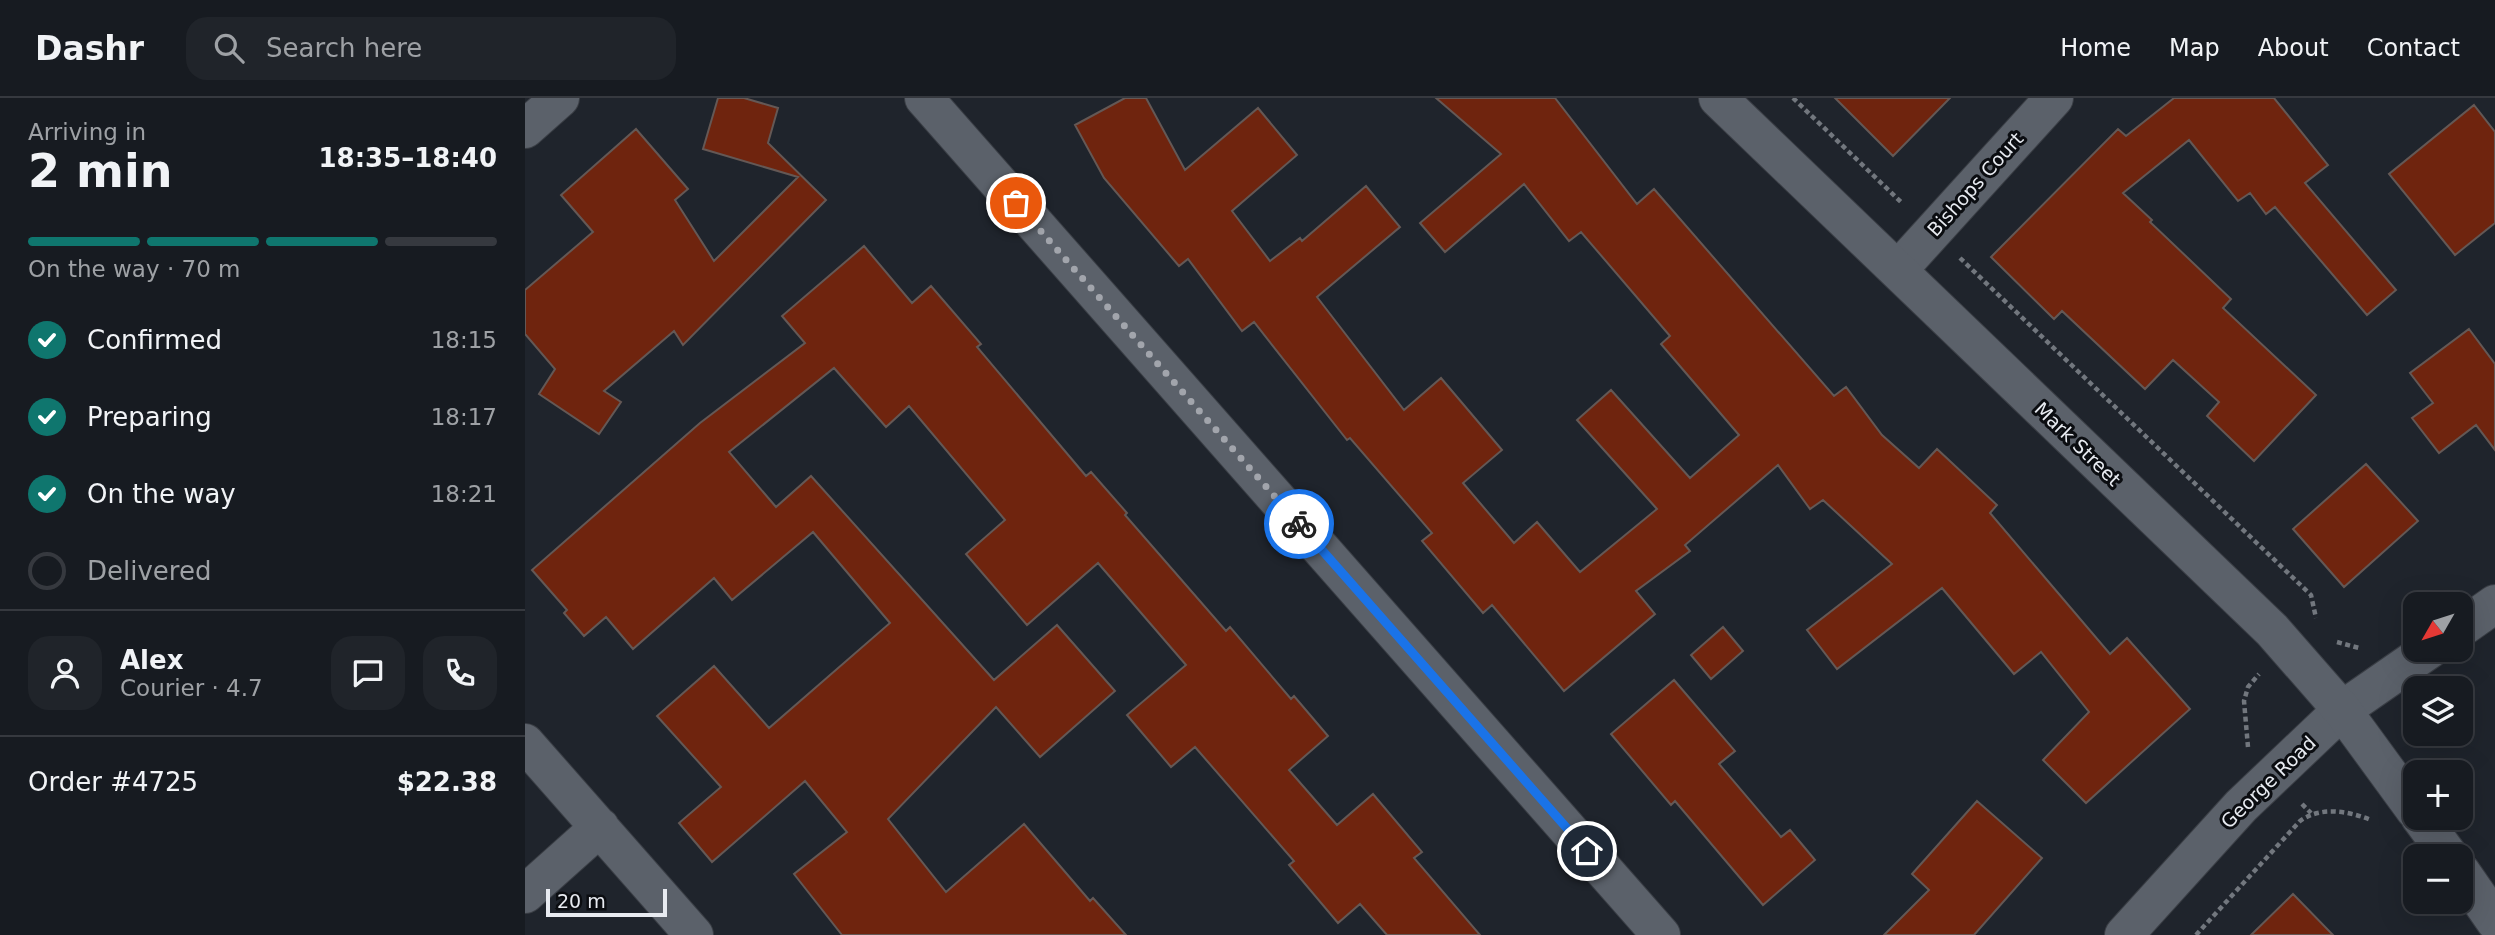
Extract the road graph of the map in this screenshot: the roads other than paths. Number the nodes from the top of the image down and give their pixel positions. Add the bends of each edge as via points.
1 (560, 98) edge
2 (924, 98) edge
3 (1718, 98) edge
4 (2054, 98) edge
5 (525, 129) edge
6 (1898, 270) junction
7 (2495, 604) edge
8 (2473, 620) edge
9 (2411, 662) edge
10 (2342, 710) junction
11 (525, 743) edge
12 (2403, 794) edge
13 (600, 827) junction
14 (2473, 889) edge
15 (525, 894) edge
16 (2495, 921) edge
17 (694, 935) edge
18 (1661, 935) edge
19 (2124, 935) edge

1 - 5 street
2 - 18 street
3 - 6 street, Mark Street
4 - 6 street, Bishops Court
6 - 10 street, Mark Street via 2272,630
7 - 8 street
9 - 10 street, George Road
10 - 12 street, Mark Street
10 - 19 street, George Road via 2241,806
11 - 13 street
13 - 15 street
13 - 17 street
14 - 16 street

